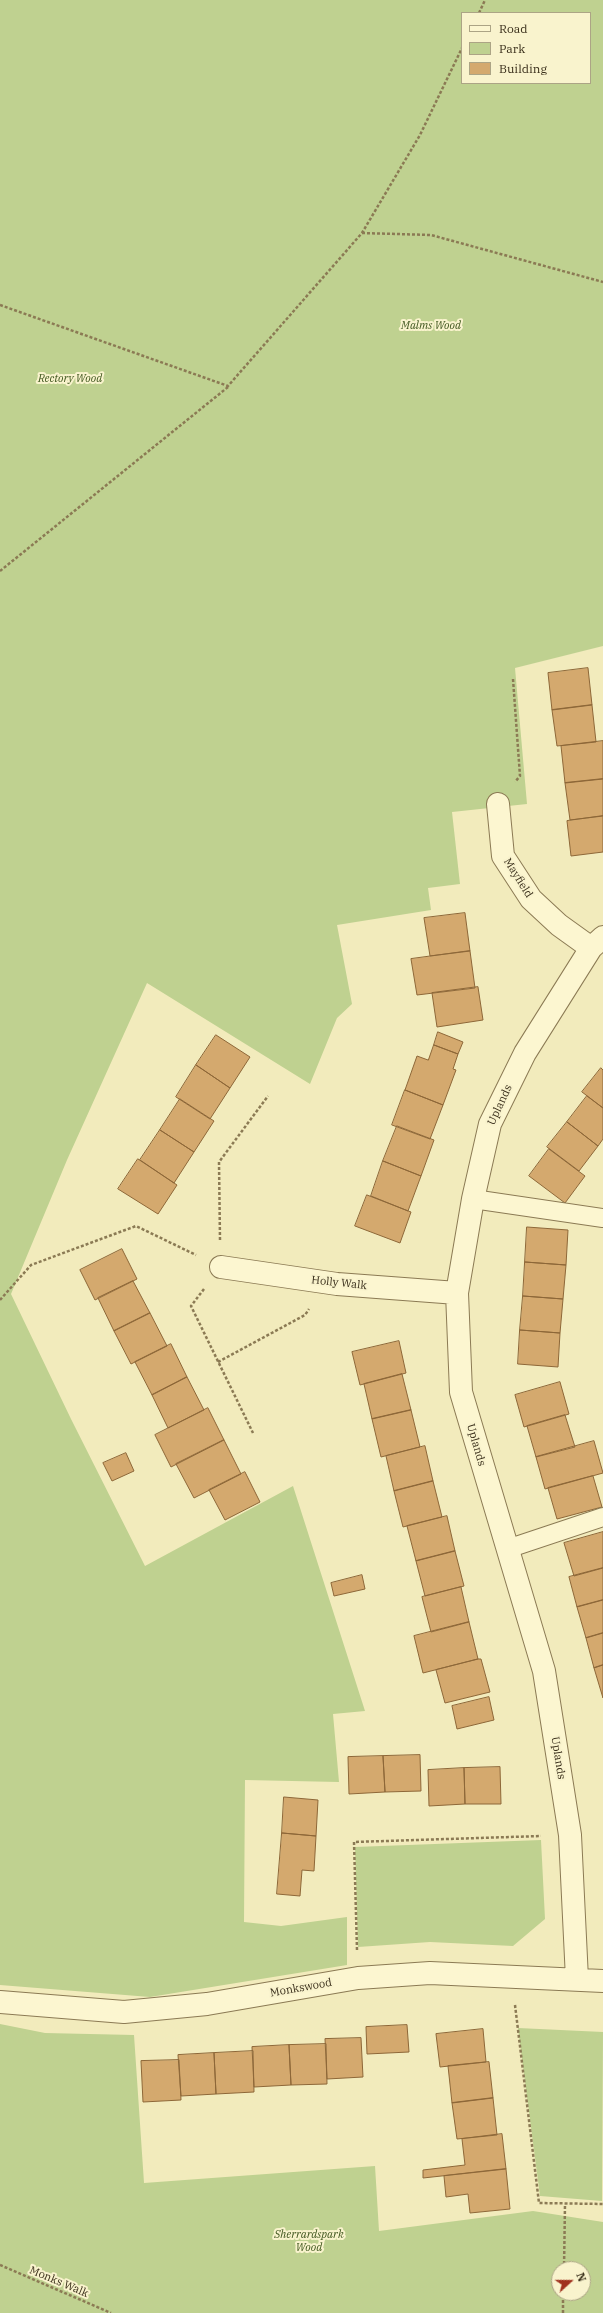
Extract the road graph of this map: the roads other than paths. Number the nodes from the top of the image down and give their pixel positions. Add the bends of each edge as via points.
1 (498, 804) road end
2 (597, 942) edge
3 (473, 1199) junction
4 (603, 1218) edge
5 (221, 1267) road end
6 (457, 1293) junction
7 (603, 1518) edge
8 (507, 1549) junction
9 (577, 1979) junction
10 (603, 1981) edge
11 (0, 2002) edge

1 - 2 street, Mayfield via 504,856 531,899 559,925
2 - 3 street, Uplands via 525,1053 490,1124
3 - 4 lane
3 - 6 street, Uplands
5 - 6 street, Holly Walk via 327,1282
6 - 8 street, Uplands via 461,1392
7 - 8 lane
8 - 9 street, Uplands via 544,1671 570,1835
9 - 10 street, Monkswood
9 - 11 street, Monkswood via 430,1973 358,1978 207,2004 124,2012

